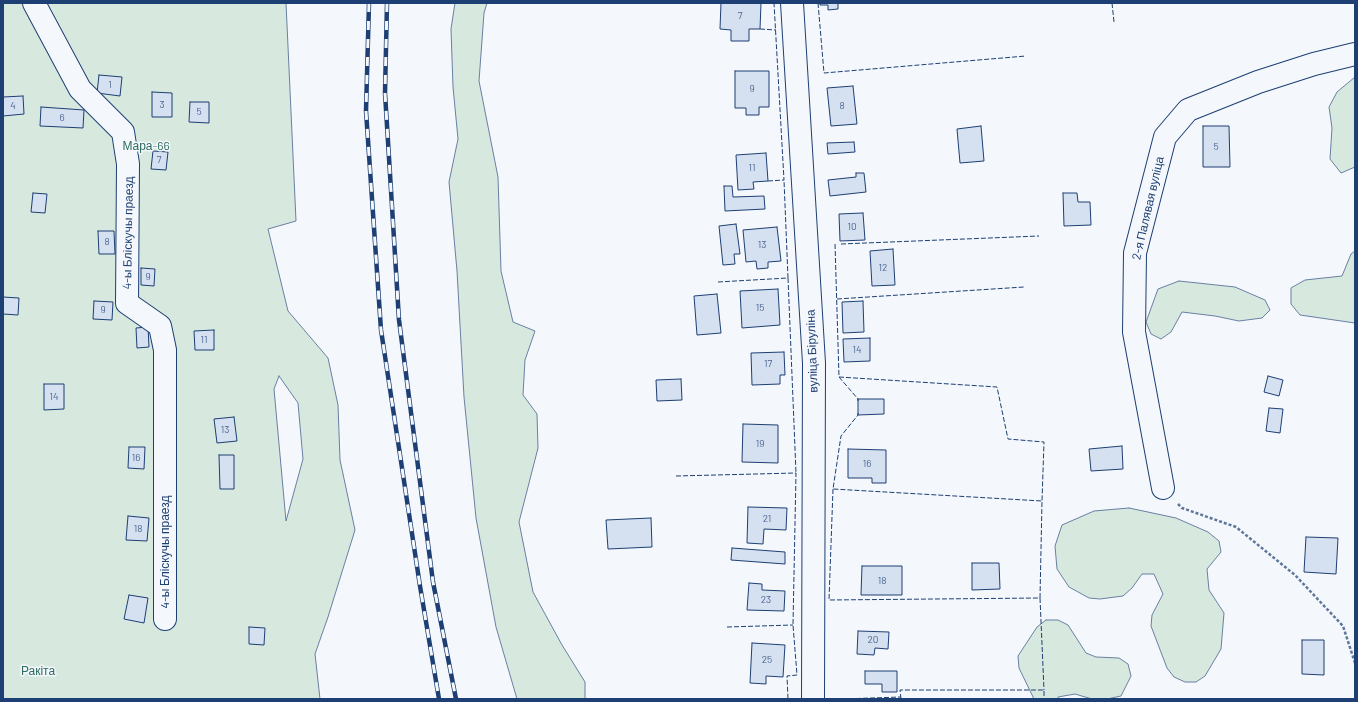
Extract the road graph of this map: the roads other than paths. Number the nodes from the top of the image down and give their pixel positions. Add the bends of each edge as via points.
1 (34, 3) edge
2 (792, 3) edge
3 (1355, 54) edge
4 (1163, 488) road end
5 (165, 619) dead end
6 (813, 699) edge

1 - 5 street, 4-ы Бліскучы праезд via 80,89 123,132 128,164 127,303 160,326 165,350
2 - 6 street, вуліца Біруліна via 814,363
3 - 4 street, 2-я Палявая вуліца via 1258,82 1188,110 1165,137 1135,254 1134,332

